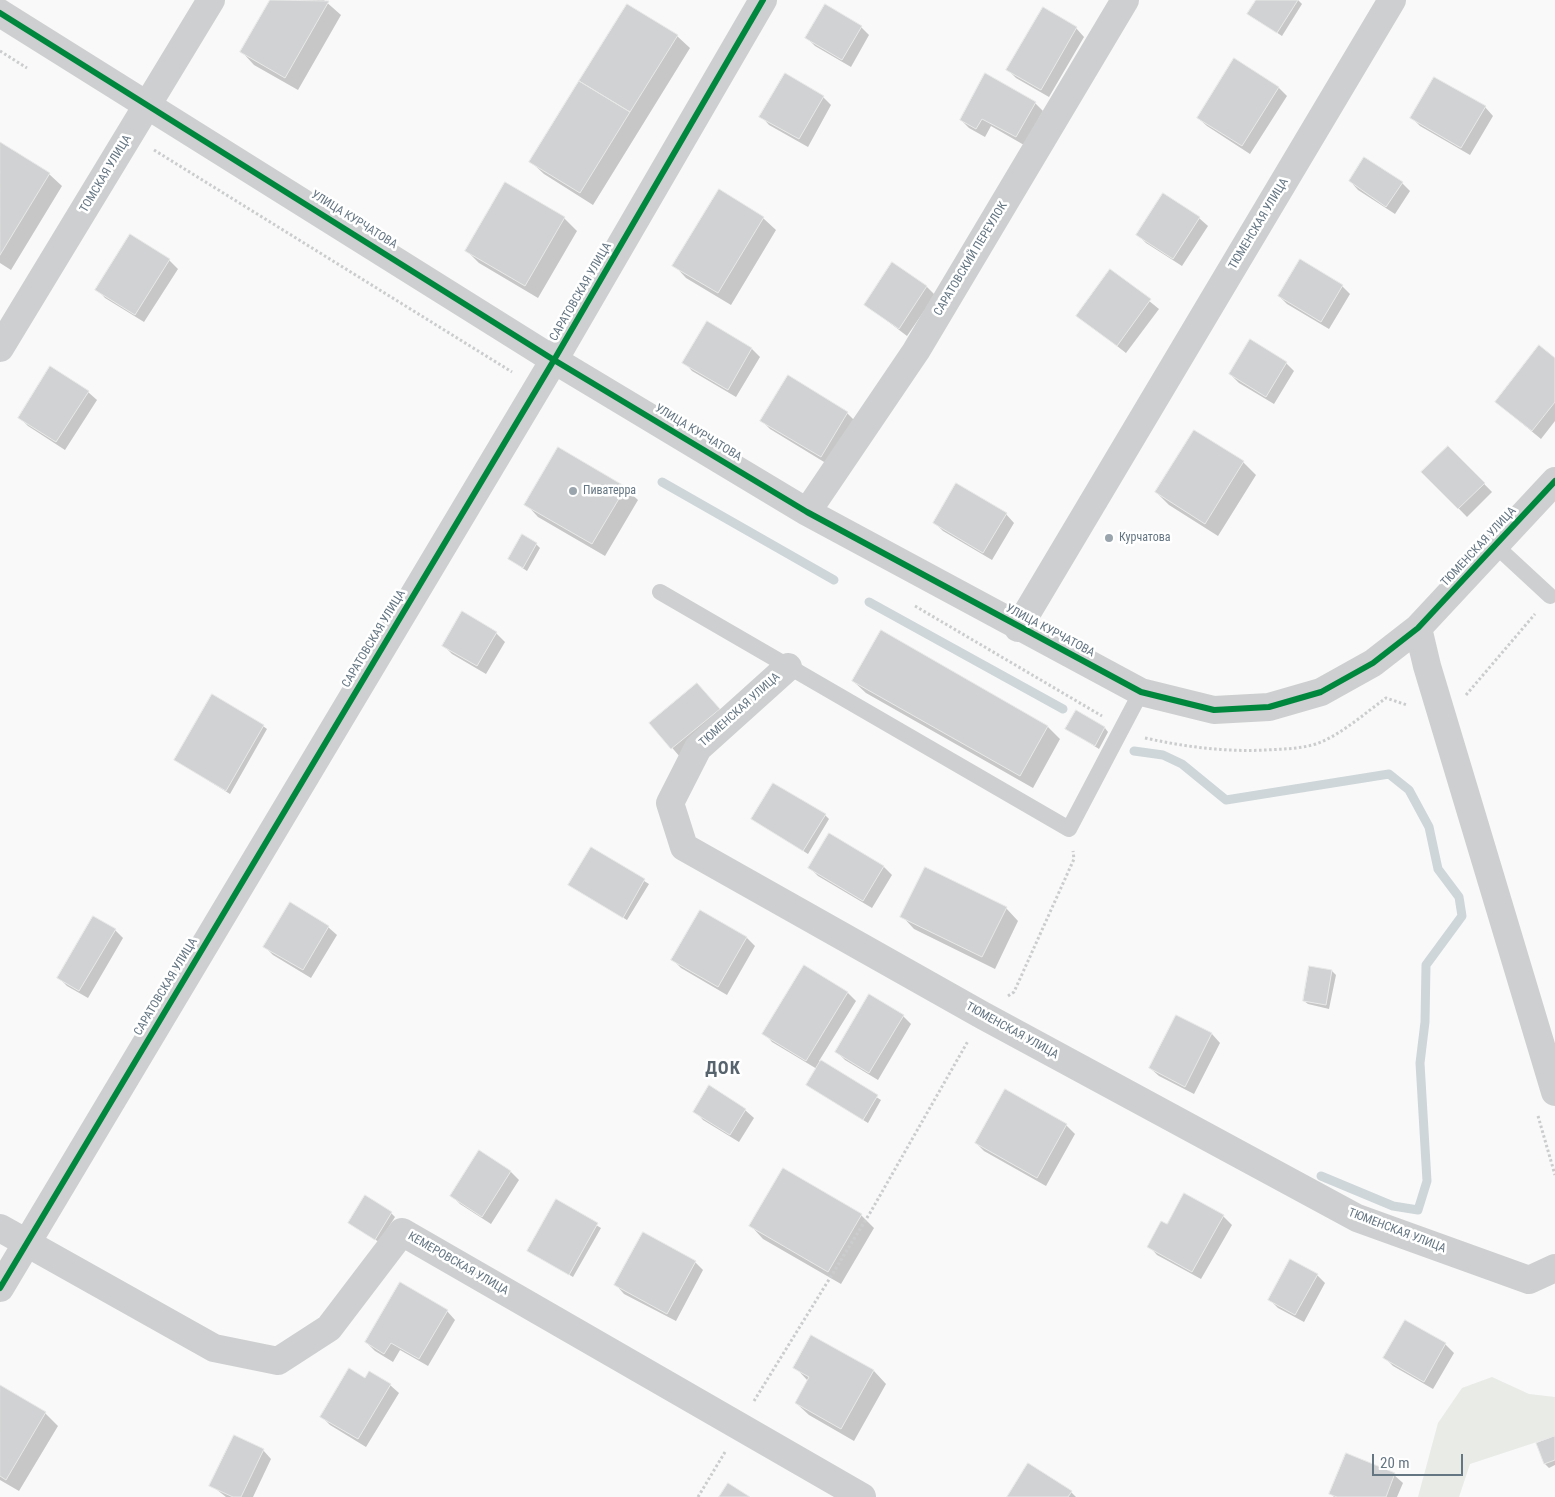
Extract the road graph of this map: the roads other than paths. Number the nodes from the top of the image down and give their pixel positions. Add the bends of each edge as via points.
1 (211, 0) edge
2 (764, 0) edge
3 (1125, 0) edge
4 (1392, 0) edge
5 (0, 12) edge
6 (149, 104) junction
7 (0, 348) edge
8 (554, 360) junction
9 (1555, 481) edge
10 (807, 512) junction
11 (1496, 546) junction
12 (660, 592) dead end
13 (1550, 596) road end
14 (1018, 628) junction
15 (1418, 628) junction
16 (788, 667) junction
17 (1141, 692) junction
18 (1555, 1092) edge
19 (0, 1228) edge
20 (25, 1243) junction
21 (1555, 1268) edge
22 (0, 1288) edge
23 (862, 1497) edge

1 - 6 street, ТОМСКАЯ УЛИЦА
2 - 8 street, САРАТОВСКАЯ УЛИЦА
3 - 10 street, САРАТОВСКИЙ ПЕРЕУЛОК via 916,351
4 - 14 street, ТЮМЕНСКАЯ УЛИЦА
5 - 6 street, УЛИЦА КУРЧАТОВА
6 - 7 street, ТОМСКАЯ УЛИЦА
6 - 8 street, УЛИЦА КУРЧАТОВА
8 - 10 street, УЛИЦА КУРЧАТОВА
8 - 20 street, САРАТОВСКАЯ УЛИЦА
9 - 11 street, ТЮМЕНСКАЯ УЛИЦА
10 - 14 street, УЛИЦА КУРЧАТОВА
11 - 13 lane
11 - 15 street, ТЮМЕНСКАЯ УЛИЦА
12 - 16 lane
14 - 17 street, УЛИЦА КУРЧАТОВА
15 - 17 street, УЛИЦА КУРЧАТОВА via 1373,663 1321,692 1269,707 1214,710
15 - 18 street via 1426,666
16 - 17 lane via 1069,829
16 - 21 street, ТЮМЕНСКАЯ УЛИЦА via 698,748 670,803 684,848 982,1015 1357,1218 1530,1280
19 - 20 street, КЕМЕРОВСКАЯ УЛИЦА
20 - 22 street, САРАТОВСКАЯ УЛИЦА
20 - 23 street, КЕМЕРОВСКАЯ УЛИЦА via 214,1348 278,1361 329,1328 402,1232

